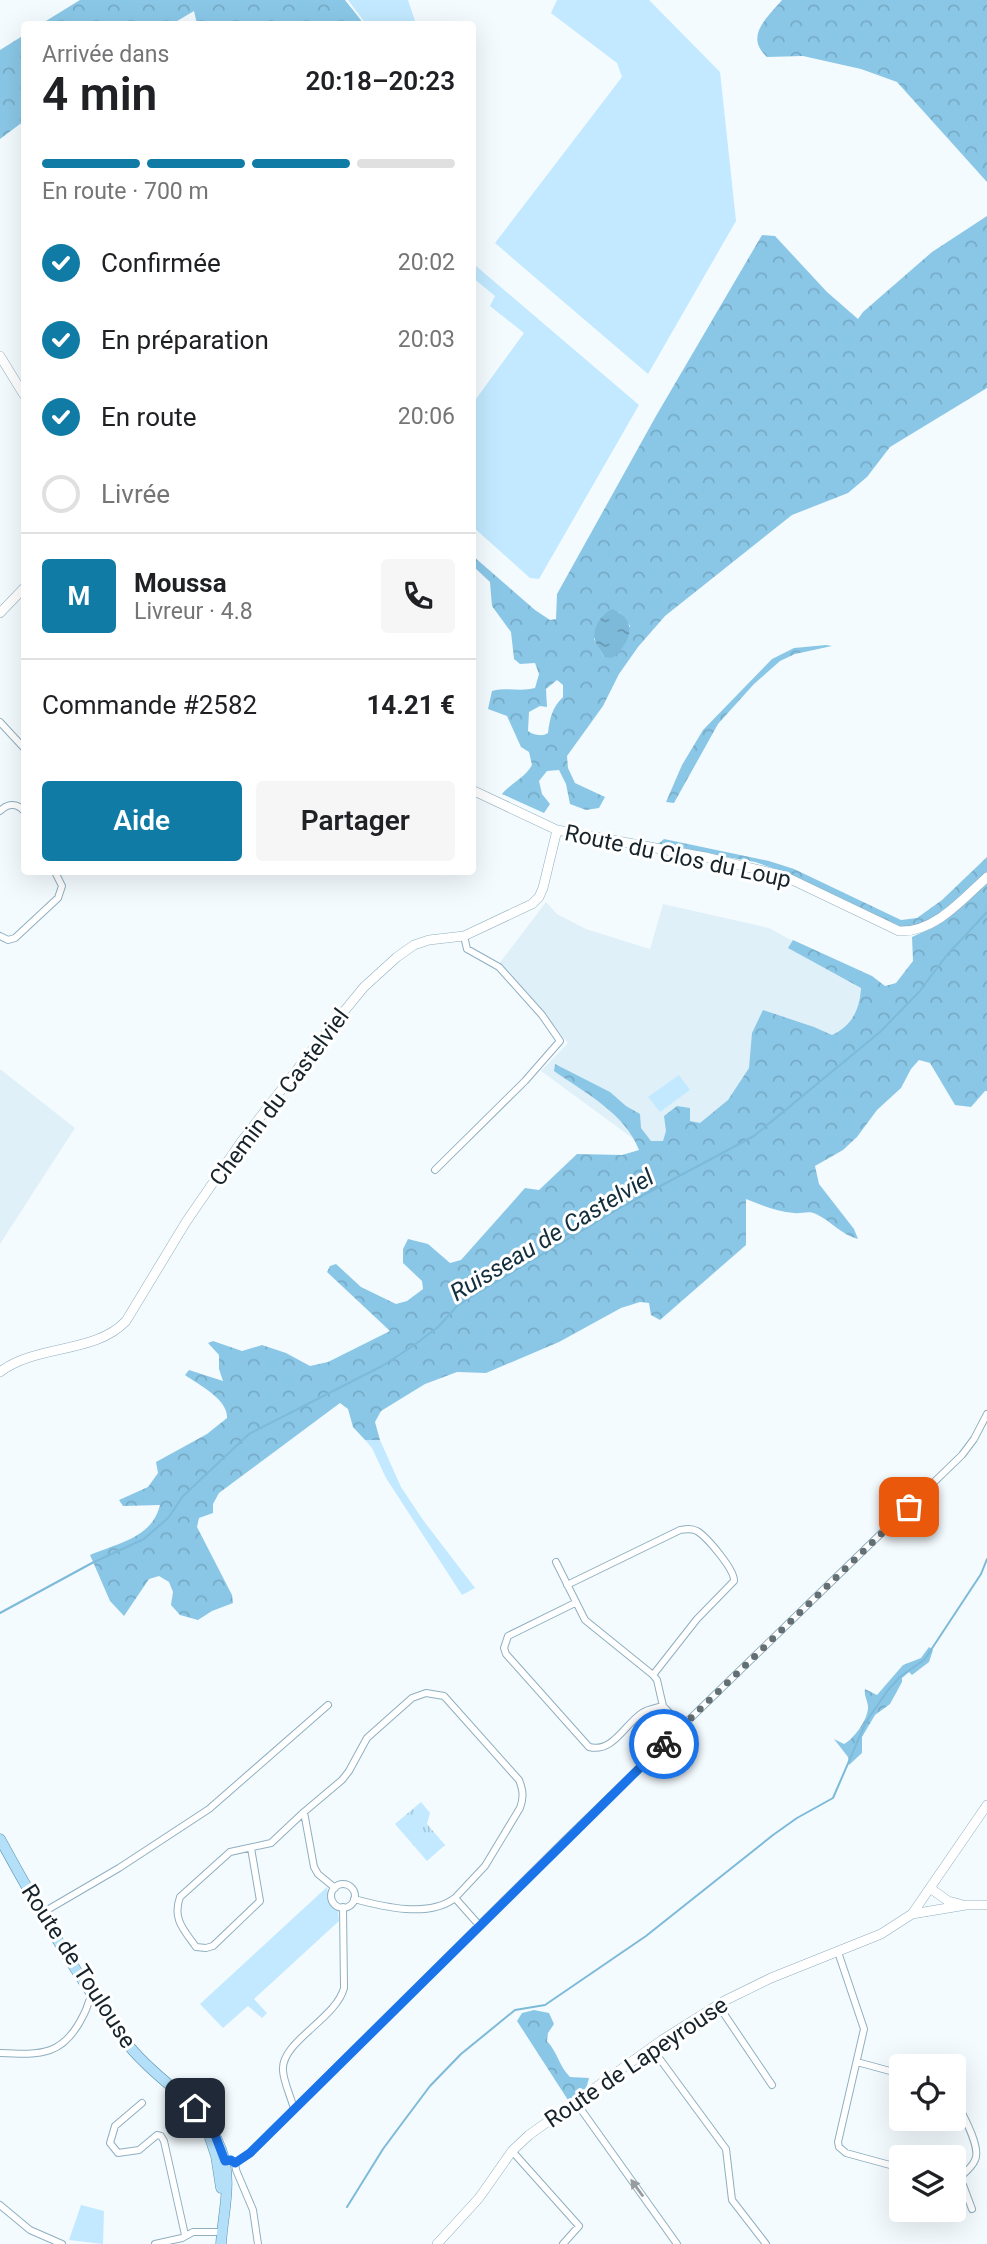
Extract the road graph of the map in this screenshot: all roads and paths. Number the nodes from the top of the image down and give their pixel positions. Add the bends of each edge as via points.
1 (0, 356) edge
2 (21, 390) edge
3 (21, 591) edge
4 (0, 613) edge
5 (0, 722) edge
6 (21, 745) edge
7 (476, 792) edge
8 (21, 808) edge
9 (0, 811) edge
10 (557, 830) junction
11 (56, 875) edge
12 (987, 877) edge
13 (0, 936) edge
14 (464, 936) junction
15 (435, 1170) dead end
16 (0, 1372) edge
17 (987, 1414) edge
18 (555, 1562) dead end
19 (567, 1585) junction
20 (575, 1603) junction
21 (653, 1675) junction
22 (328, 1705) dead end
23 (663, 1706) junction
24 (682, 1727) junction
25 (987, 1805) edge
26 (304, 1812) junction
27 (0, 1839) edge
28 (251, 1849) junction
29 (335, 1888) junction
30 (930, 1888) junction
31 (939, 1895) junction
32 (455, 1898) junction
33 (354, 1899) junction
34 (966, 1905) junction
35 (987, 1905) edge
36 (343, 1907) junction
37 (936, 1909) junction
38 (42, 1913) junction
39 (912, 1914) junction
40 (479, 1924) junction
41 (838, 1952) junction
42 (93, 1994) junction
43 (100, 2005) junction
44 (718, 2005) junction
45 (86, 2011) junction
46 (652, 2047) junction
47 (0, 2053) edge
48 (857, 2062) junction
49 (889, 2071) edge
50 (772, 2085) dead end
51 (575, 2101) junction
52 (142, 2103) dead end
53 (294, 2109) junction
54 (966, 2123) edge
55 (512, 2151) junction
56 (889, 2165) edge
57 (228, 2167) junction
58 (966, 2171) edge
59 (966, 2193) edge
60 (0, 2205) edge
61 (972, 2209) dead end
62 (30, 2230) junction
63 (222, 2232) junction
64 (183, 2239) edge
65 (38, 2242) dead end
66 (62, 2244) edge
67 (155, 2244) edge
68 (221, 2244) edge
69 (258, 2244) edge
70 (437, 2244) edge
71 (563, 2244) edge
72 (677, 2244) edge
73 (766, 2244) edge

1 - 2 street
3 - 4 street
5 - 6 street
7 - 10 street, Route du Clos du Loup
8 - 9 street via 11,805
10 - 12 street, Route du Clos du Loup via 784,876 899,931 930,925
10 - 14 street, Chemin du Castelviel via 539,897
11 - 13 street via 62,886 58,898 15,938
14 - 15 street via 467,949 499,967 560,1041
14 - 16 street, Chemin du Castelviel via 414,945 364,987 241,1142 120,1328 102,1338 18,1361
17 - 24 street via 962,1455
18 - 19 street
19 - 20 street
19 - 21 street via 680,1530 693,1529 702,1535 732,1570 734,1581
20 - 21 street via 585,1619
20 - 23 street via 508,1636 506,1654 589,1747 608,1745 640,1715
21 - 23 street
22 - 38 street via 209,1810
23 - 24 street
24 - 40 street
25 - 30 street
26 - 28 street via 271,1843
26 - 29 street via 314,1867
26 - 32 street via 342,1780 367,1738 412,1698 426,1693 444,1696 523,1789 520,1808 485,1866
27 - 38 main road, Route de Toulouse
28 - 28 street via 230,1852 180,1897 178,1923 197,1947 213,1946 260,1901
29 - 33 street via 350,1886
29 - 36 street via 333,1900
30 - 31 street
30 - 39 street
31 - 34 street
31 - 37 street
32 - 33 street via 444,1907 391,1909
32 - 40 street
33 - 36 street
34 - 35 street
34 - 37 street
36 - 53 street via 341,2001 284,2058
37 - 39 street
38 - 42 main road, Route de Toulouse
39 - 41 street, Route de Lapeyrouse via 881,1934
40 - 53 street
41 - 44 street, Route de Lapeyrouse
41 - 48 street via 864,2029
42 - 43 main road, Route de Toulouse
42 - 45 street
43 - 45 street
43 - 57 main road, Route de Toulouse via 142,2061 207,2123
44 - 46 street, Route de Lapeyrouse
44 - 50 street
45 - 47 street via 68,2040 55,2050
46 - 51 street, Route de Lapeyrouse
46 - 73 street via 726,2150 732,2200
48 - 49 street
48 - 56 street via 839,2147
51 - 55 street, Route de Lapeyrouse
72 -> 51 street
52 - 64 street via 115,2126 110,2143 118,2153 139,2150 161,2136 174,2180
53 - 57 street via 250,2153
54 - 58 street via 977,2155
55 - 70 street, Route de Lapeyrouse
55 - 71 street via 579,2226
57 - 63 main road, Route de Toulouse
57 - 69 street via 253,2210
59 - 61 street
60 - 62 street
62 - 65 street
62 - 66 street
63 - 64 street via 193,2232
63 - 68 main road, Route de Toulouse
64 - 67 street

